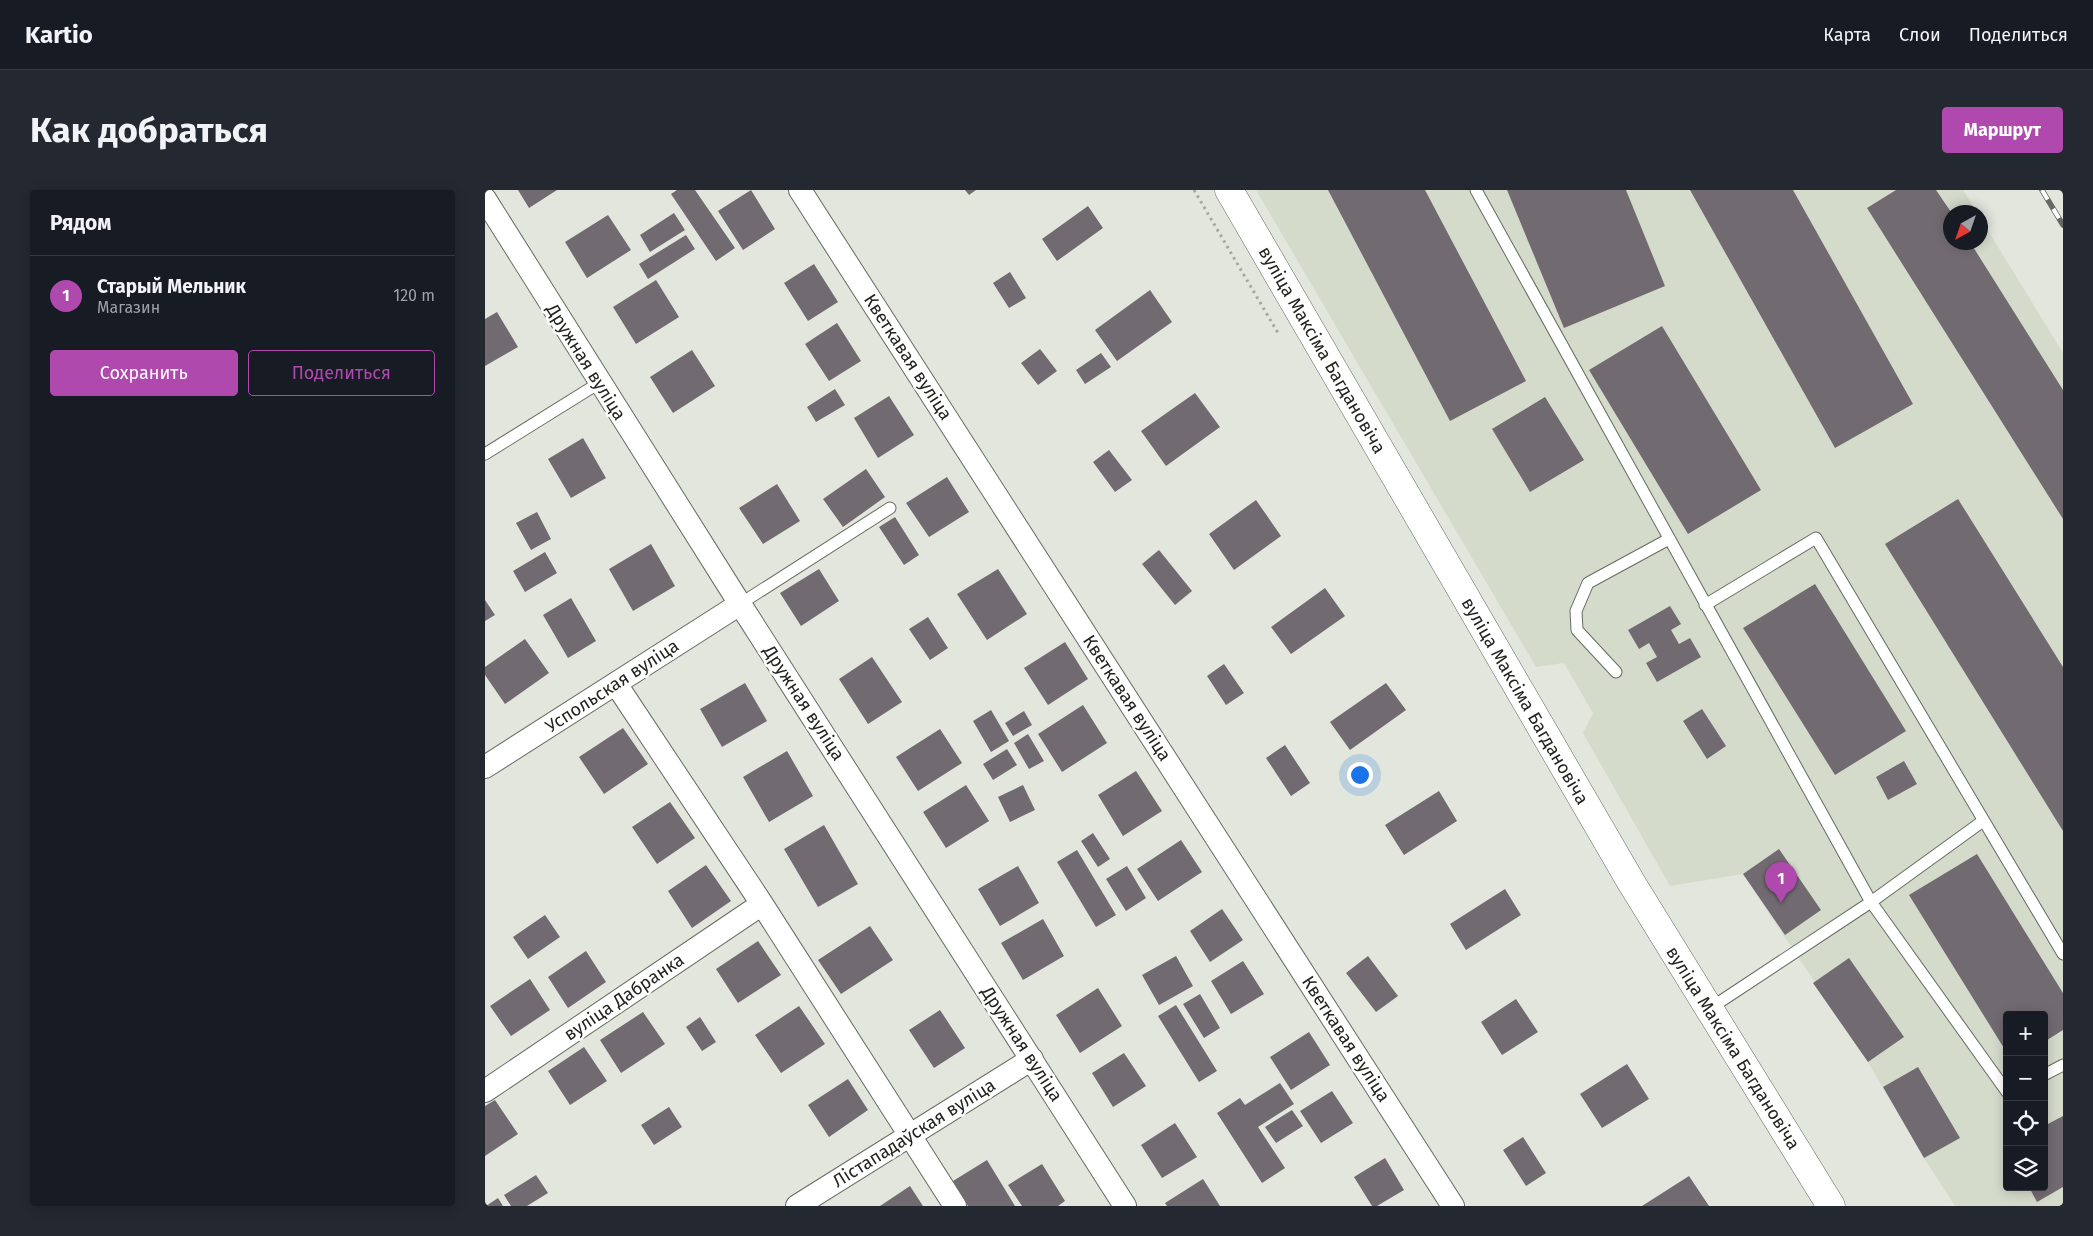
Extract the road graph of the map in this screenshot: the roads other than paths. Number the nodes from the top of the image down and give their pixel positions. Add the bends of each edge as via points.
1 (800, 190) edge
2 (1229, 190) edge
3 (1476, 190) edge
4 (485, 199) edge
5 (599, 383) junction
6 (485, 454) edge
7 (890, 508) dead end
8 (1669, 539) junction
9 (740, 604) junction
10 (1705, 605) junction
11 (1616, 672) dead end
12 (616, 684) junction
13 (485, 768) edge
14 (1983, 821) junction
15 (1871, 902) junction
16 (762, 904) junction
17 (2063, 954) edge
18 (1709, 1009) junction
19 (1032, 1059) junction
20 (2063, 1065) edge
21 (2048, 1073) edge
22 (2003, 1086) edge
23 (485, 1091) edge
24 (911, 1135) junction
25 (797, 1206) edge
26 (955, 1206) edge
27 (1125, 1206) edge
28 (1453, 1206) edge
29 (1831, 1206) edge

1 - 28 street, Кветкавая вуліца
2 - 18 main road, вуліца Максіма Багдановіча via 1631,882
3 - 8 lane
4 - 5 street, Дружная вуліца
5 - 6 lane
5 - 9 street, Дружная вуліца
7 - 9 lane
8 - 10 lane
8 - 11 lane via 1588,583 1576,611 1577,630
9 - 12 street, Успольская вуліца
9 - 19 street, Дружная вуліца
10 - 14 lane via 1816,538
10 - 15 lane
12 - 13 street, Успольская вуліца
12 - 16 street
14 - 15 lane
14 - 17 lane
15 - 18 lane
15 - 22 lane
16 - 23 street, вуліца Дабранка
16 - 24 street
18 - 29 main road, вуліца Максіма Багдановіча
19 - 24 street, Лістападаўская вуліца
19 - 27 street, Дружная вуліца
20 - 21 lane
24 - 25 street, Лістападаўская вуліца
24 - 26 street

